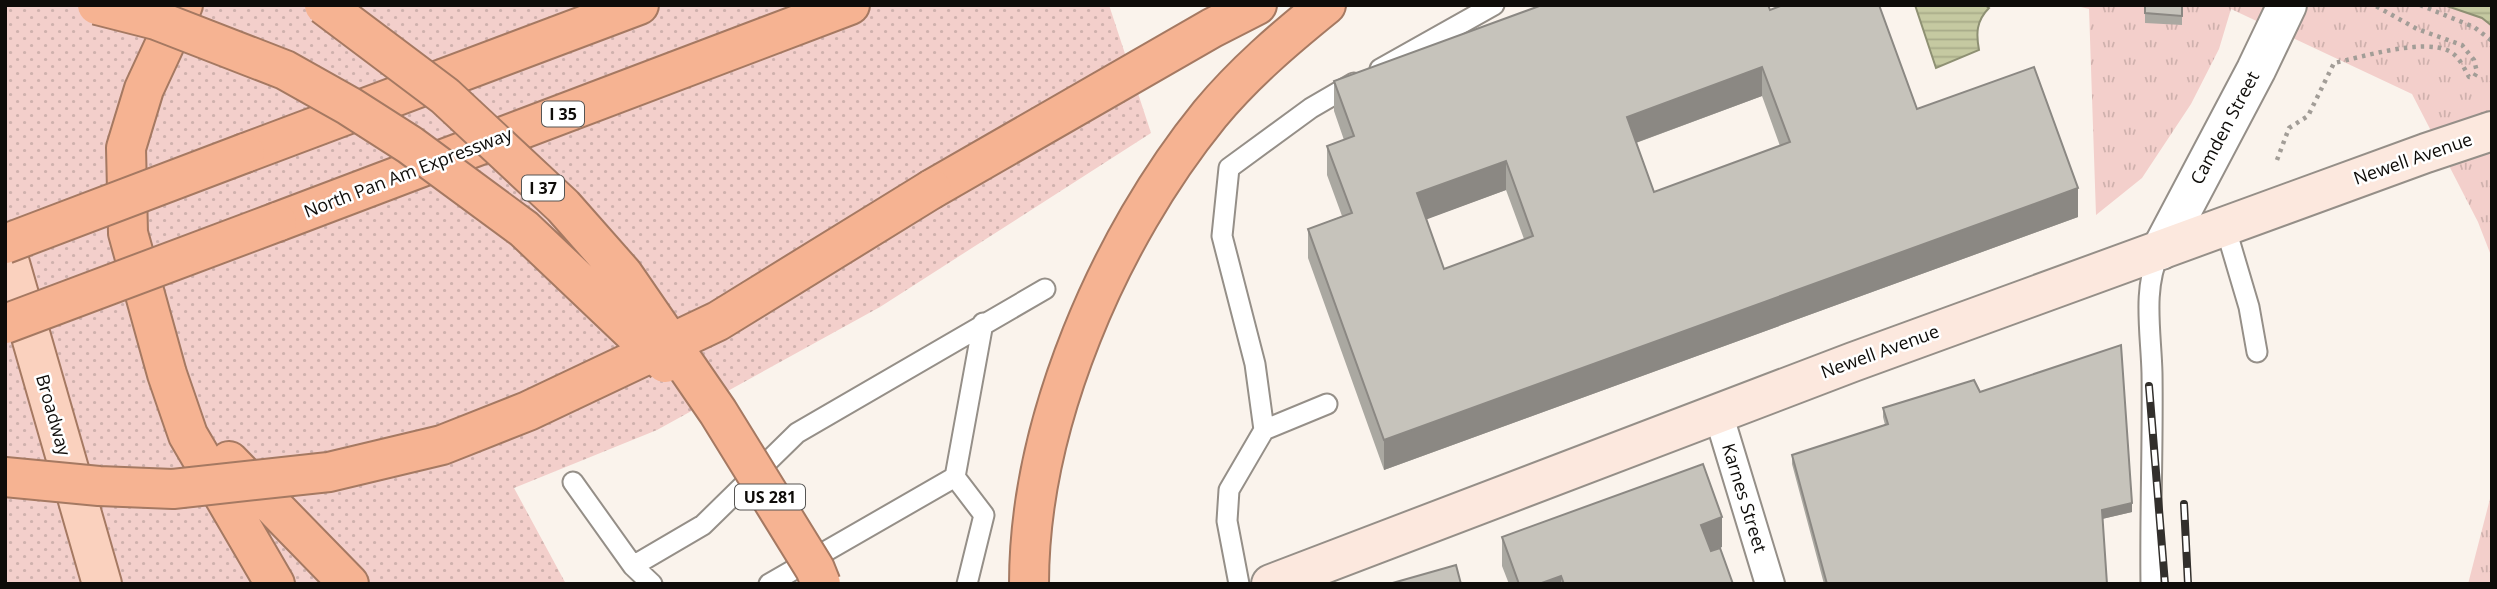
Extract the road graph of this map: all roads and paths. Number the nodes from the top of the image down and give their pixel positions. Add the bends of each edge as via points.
1 (97, 5) edge
2 (183, 5) edge
3 (324, 5) edge
4 (639, 5) edge
5 (850, 5) edge
6 (1257, 5) edge
7 (1326, 5) edge
8 (1494, 5) edge
9 (2287, 5) edge
10 (2374, 5) edge
11 (2420, 5) edge
12 (2492, 41) edge
13 (2492, 131) edge
14 (2277, 160) dead end
15 (2225, 226) junction
16 (5, 245) edge
17 (2161, 250) junction
18 (1045, 289) dead end
19 (983, 323) junction
20 (5, 324) edge
21 (2258, 352) dead end
22 (167, 373) junction
23 (1327, 404) dead end
24 (718, 412) junction
25 (1718, 413) junction
26 (1264, 430) junction
27 (5, 477) edge
28 (955, 477) junction
29 (573, 482) dead end
30 (633, 566) junction
31 (102, 584) edge
32 (275, 584) edge
33 (349, 584) edge
34 (652, 584) edge
35 (769, 584) edge
36 (821, 584) edge
37 (967, 584) edge
38 (1029, 584) edge
39 (1239, 584) edge
40 (1271, 584) edge
41 (1770, 584) edge
42 (2151, 584) edge

1 - 24 highway, bridge via 156,20 285,70 410,145 524,229
2 - 22 highway via 144,89 125,148 128,233
3 - 24 highway, I 37, bridge via 445,96 563,206 623,274
4 - 16 highway, bridge
5 - 20 highway, North Pan Am Expressway / I 35, bridge
6 - 27 highway, bridge via 933,189 718,321 528,411 442,445 329,472 173,489
7 - 38 highway via 1273,48 1210,114 1172,164 1109,274 1080,336 1058,406 1031,526
8 - 26 lane via 1311,108 1229,169 1222,236 1255,364
9 - 17 street, Camden Street
10 - 14 path via 2417,29 2462,45 2474,60 2474,77 2469,77 2448,50 2410,46 2334,63 2308,116 2289,128
11 - 12 path via 2474,27
13 - 15 main road, Newell Avenue
15 - 17 main road, Newell Avenue
15 - 21 lane
16 - 31 main road, Broadway
17 - 25 main road, Newell Avenue
17 - 42 lane via 2149,288
18 - 19 lane
19 - 28 lane
19 - 30 lane via 797,433 703,525
22 - 32 highway via 188,435
22 - 33 highway via 227,459
23 - 26 lane
24 - 36 highway, US 281, bridge
25 - 40 main road, Newell Avenue
25 - 41 street, Karnes Street
26 - 39 lane via 1228,490 1227,521
28 - 35 lane
28 - 37 lane via 984,515
29 - 30 lane
30 - 34 lane

